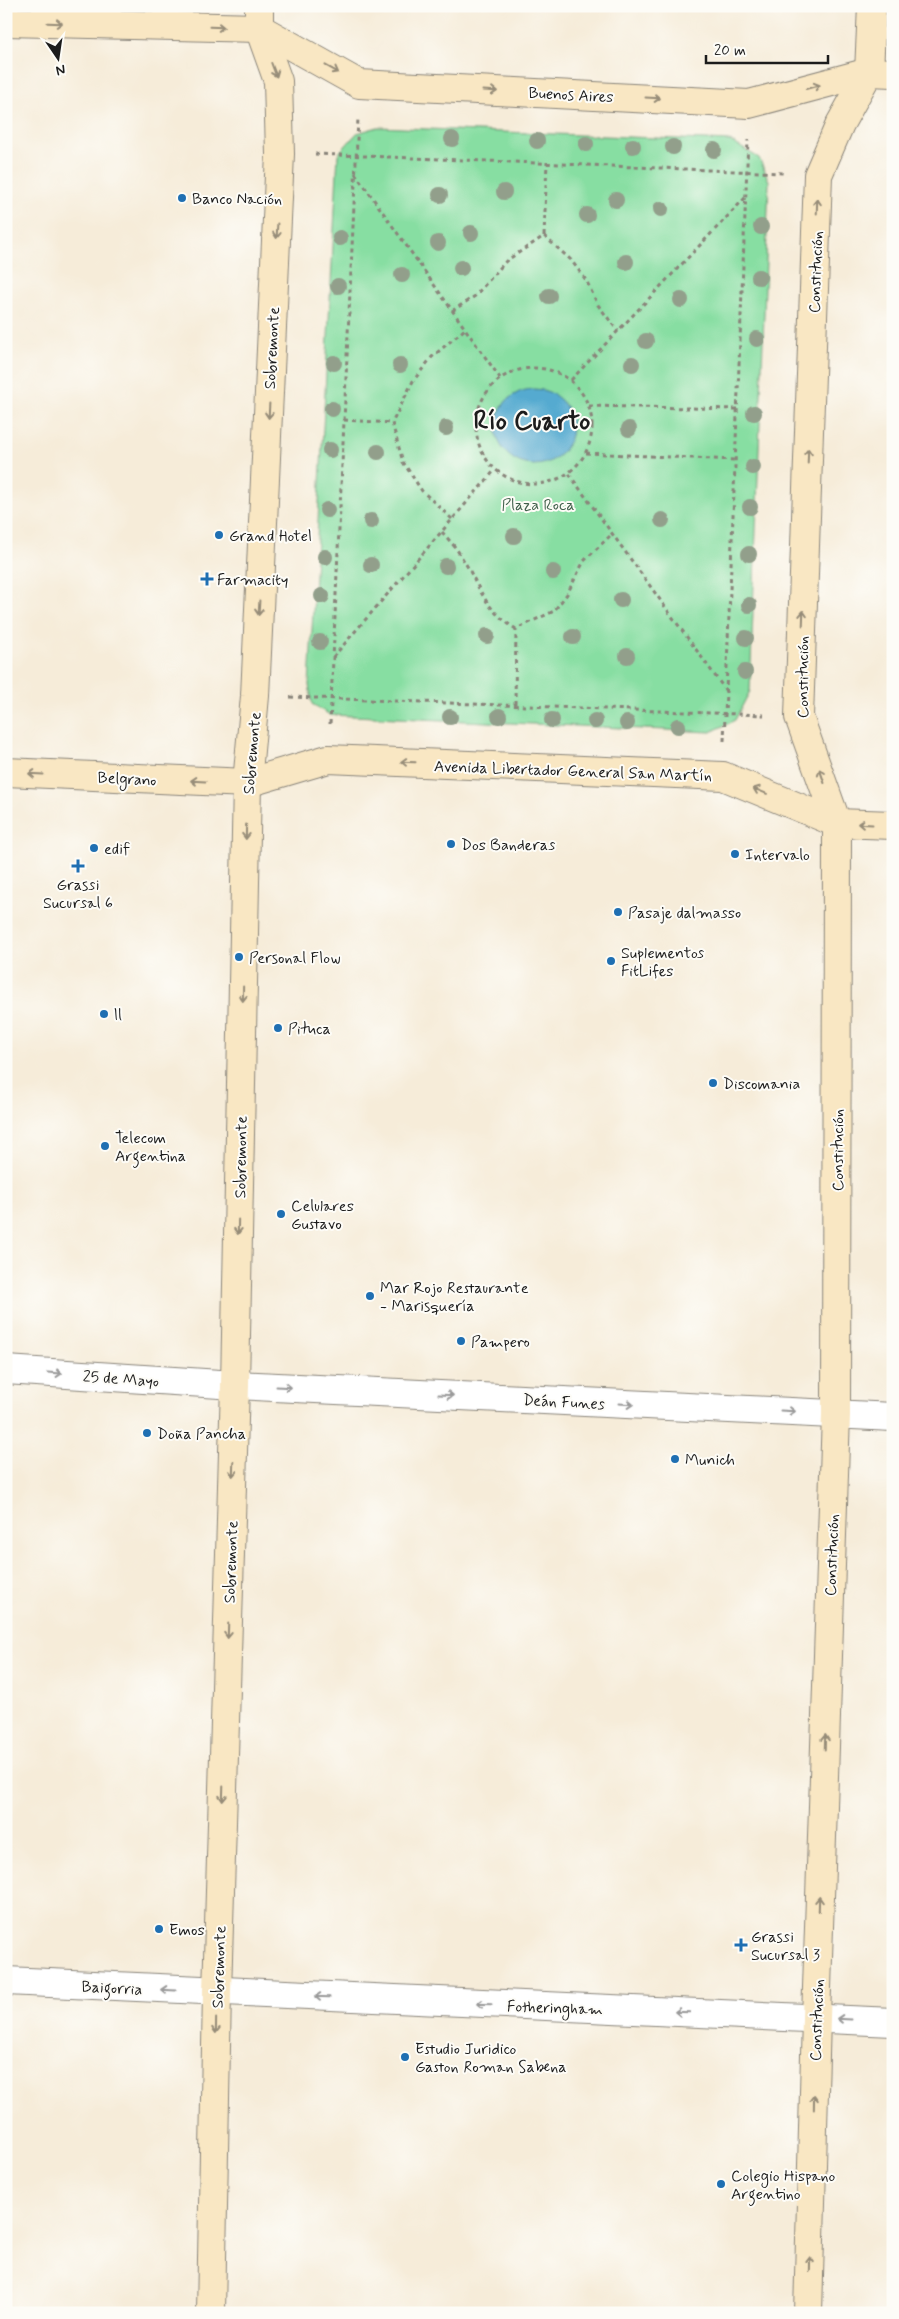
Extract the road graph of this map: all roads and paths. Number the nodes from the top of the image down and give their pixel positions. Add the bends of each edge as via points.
1 (872, 6) edge
2 (259, 17) edge
3 (6, 22) edge
4 (881, 73) edge
5 (359, 84) junction
6 (749, 104) junction
7 (280, 154) junction
8 (356, 154) junction
9 (547, 162) junction
10 (747, 171) junction
11 (355, 173) junction
12 (818, 175) junction
13 (746, 197) junction
14 (544, 236) junction
15 (452, 311) junction
16 (465, 329) junction
17 (618, 330) junction
18 (500, 378) junction
19 (571, 380) junction
20 (589, 406) junction
21 (737, 410) junction
22 (344, 420) junction
23 (392, 423) junction
24 (586, 453) junction
25 (735, 460) junction
26 (495, 470) junction
27 (569, 474) junction
28 (452, 519) junction
29 (442, 532) junction
30 (612, 534) junction
31 (516, 628) junction
32 (333, 658) junction
33 (726, 691) junction
34 (256, 696) junction
35 (331, 697) junction
36 (515, 704) junction
37 (725, 713) junction
38 (799, 716) junction
39 (328, 759) junction
40 (6, 772) edge
41 (723, 776) junction
42 (247, 783) junction
43 (837, 822) junction
44 (893, 825) edge
45 (6, 1370) edge
46 (235, 1385) junction
47 (836, 1414) junction
48 (893, 1417) edge
49 (6, 1981) edge
50 (217, 1992) junction
51 (816, 2018) junction
52 (893, 2022) edge
53 (211, 2313) edge
54 (808, 2313) edge

1 - 4 main road, Constitución
3 -> 2 main road
2 -> 5 main road, Buenos Aires
2 -> 7 main road, Sobremonte via 278,81
6 -> 4 main road, Buenos Aires
4 - 12 main road, Constitución via 840,124
5 -> 6 main road, Buenos Aires
5 - 8 path
6 - 10 path
7 - 8 path
7 -> 34 main road, Sobremonte
8 - 9 path
8 - 11 path
9 - 10 path
9 - 14 path
10 - 12 path
10 - 13 path
11 - 15 path
11 - 22 path
38 -> 12 main road, Constitución
13 - 17 path
13 - 21 path
14 - 15 path via 506,260 475,296
14 - 17 path via 571,260 586,280 598,305
15 - 16 path
16 - 18 path
16 - 23 path via 432,357 413,381
17 - 19 path
18 - 19 path via 523,369 548,369
18 - 26 path via 482,399 475,424 480,449
19 - 20 path
20 - 21 path
20 - 24 path via 593,428
21 - 25 path
22 - 23 path
22 - 32 path
23 - 28 path via 403,462 422,491
24 - 25 path
24 - 27 path
25 - 33 path
26 - 27 path via 518,483 545,484
26 - 28 path
27 - 30 path
28 - 29 path
29 - 31 path via 459,553 483,599 501,619
29 - 32 path
30 - 31 path via 584,561 554,611
30 - 33 path
31 - 36 path
32 - 35 path
33 - 37 path
34 - 35 path
34 - 42 main road, Sobremonte
35 - 36 path
35 - 39 path
36 - 37 path
37 - 38 path
37 - 41 path
43 -> 38 main road, Constitución
41 -> 39 main road, Avenida Libertador General San Martín
39 - 42 main road, Avenida Libertador General San Martín
42 -> 40 main road, Belgrano
43 -> 41 main road, Avenida Libertador General San Martín
42 -> 46 main road, Sobremonte
44 -> 43 main road, Avenida Libertador General San Martín
43 - 47 main road, Constitución
45 -> 46 street, 25 de Mayo
46 -> 47 street, Deán Funes
46 -> 50 main road, Sobremonte
47 - 48 street, Deán Funes
51 -> 47 main road, Constitución
50 -> 49 street, Baigorria
51 -> 50 street, Fotheringham
50 -> 53 main road, Sobremonte
52 -> 51 street, Fotheringham
54 -> 51 main road, Constitución

